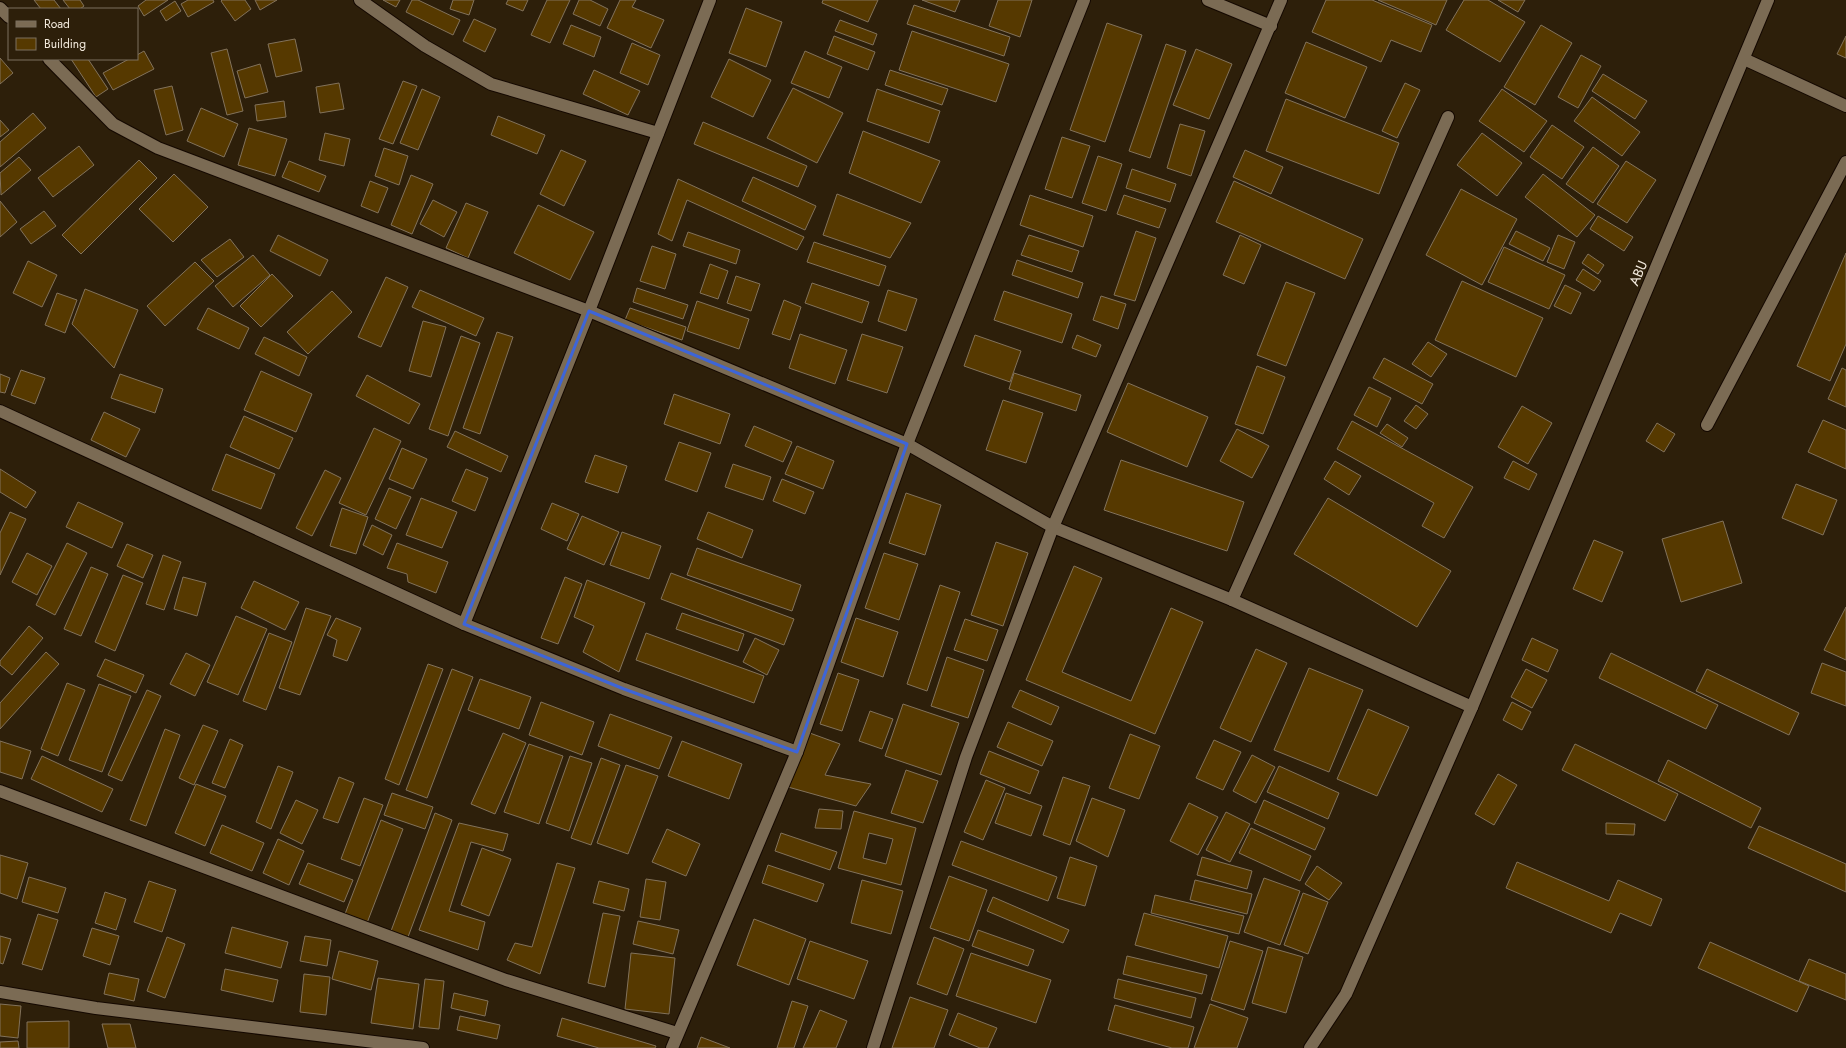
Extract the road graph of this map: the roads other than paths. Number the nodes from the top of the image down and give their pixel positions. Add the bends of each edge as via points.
1 (360, 0) edge
2 (710, 0) edge
3 (1084, 0) edge
4 (1208, 0) edge
5 (1281, 0) edge
6 (1768, 0) edge
7 (0, 8) edge
8 (8, 17) edge
9 (1271, 26) junction
10 (1744, 59) junction
11 (50, 60) edge
12 (1846, 106) edge
13 (1448, 117) dead end
14 (658, 133) junction
15 (1846, 162) edge
16 (589, 311) junction
17 (0, 411) edge
18 (1707, 425) dead end
19 (907, 444) junction
20 (1053, 528) junction
21 (1232, 600) junction
22 (464, 624) junction
23 (1472, 707) junction
24 (797, 752) junction
25 (0, 791) edge
26 (0, 992) edge
27 (677, 1033) junction
28 (423, 1048) edge
29 (672, 1048) edge
30 (873, 1048) edge
31 (1310, 1048) edge

1 - 14 street via 425,46 491,84
2 - 14 street
3 - 19 street
4 - 9 street
5 - 9 street
6 - 10 street, ABU
7 - 8 street
9 - 20 street
10 - 12 street
10 - 23 street, ABU
11 - 16 street via 113,124 158,148
13 - 21 street
14 - 16 street
15 - 18 street
16 - 19 street
16 - 22 street
17 - 22 street
19 - 20 street
19 - 24 street
20 - 21 street
20 - 30 street via 966,757
21 - 23 street
22 - 24 street via 624,689
23 - 31 street, ABU via 1346,994
24 - 27 street
25 - 27 street via 506,980
26 - 28 street via 96,1008
27 - 29 street

